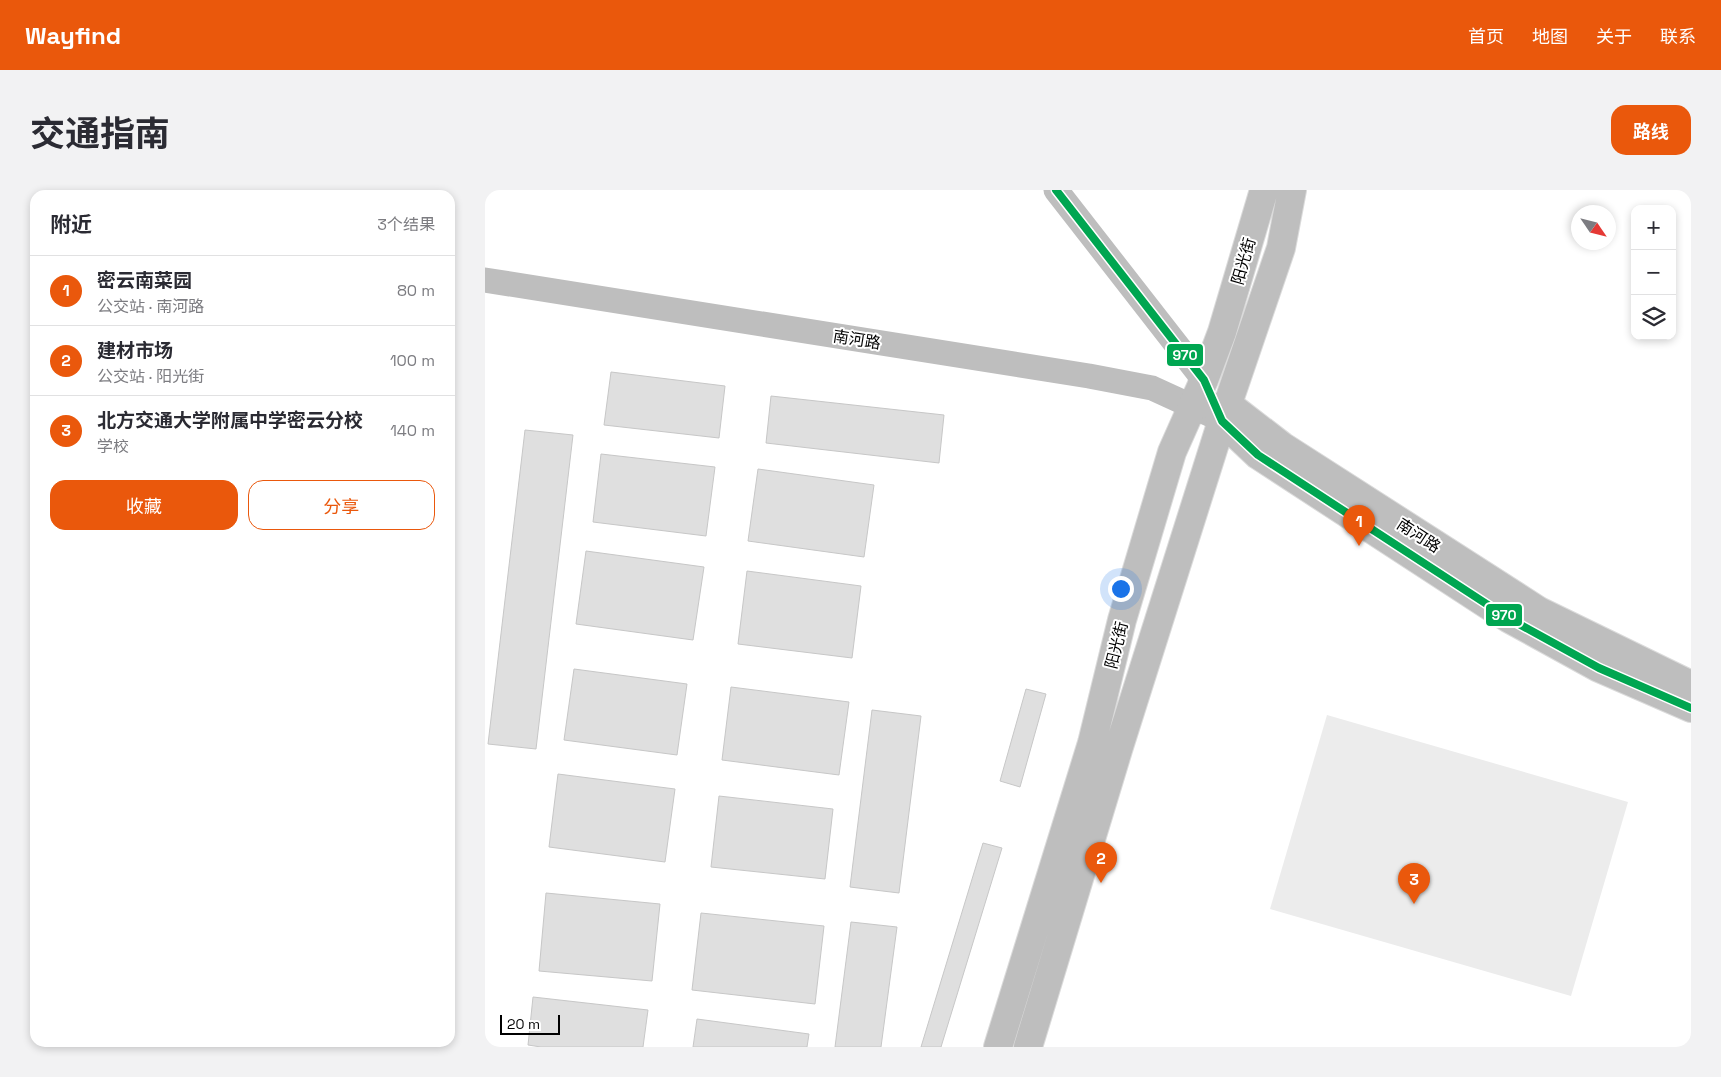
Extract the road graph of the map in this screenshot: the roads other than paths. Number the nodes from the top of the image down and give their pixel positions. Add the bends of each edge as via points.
1 (1056, 190) edge
2 (1264, 190) edge
3 (1291, 190) edge
4 (485, 280) edge
5 (1204, 380) junction
6 (1193, 406) junction
7 (1225, 413) junction
8 (1691, 685) edge
9 (1691, 708) edge
10 (998, 1047) edge
11 (1028, 1047) edge

1 - 5 street
2 - 5 main road, 阳光街 via 1222,332
3 - 7 main road, 阳光街 via 1281,248
4 - 6 street, 南河路 via 1089,376 1152,388
5 - 6 main road, 阳光街
5 - 7 main road, 南河路
6 - 7 street, 南河路
6 - 10 main road, 阳光街 via 1172,452 1122,620 1092,742
7 - 8 main road, 南河路 via 1539,611
7 - 9 main road, 南河路 via 1259,455 1507,618 1599,668
7 - 11 main road, 阳光街

